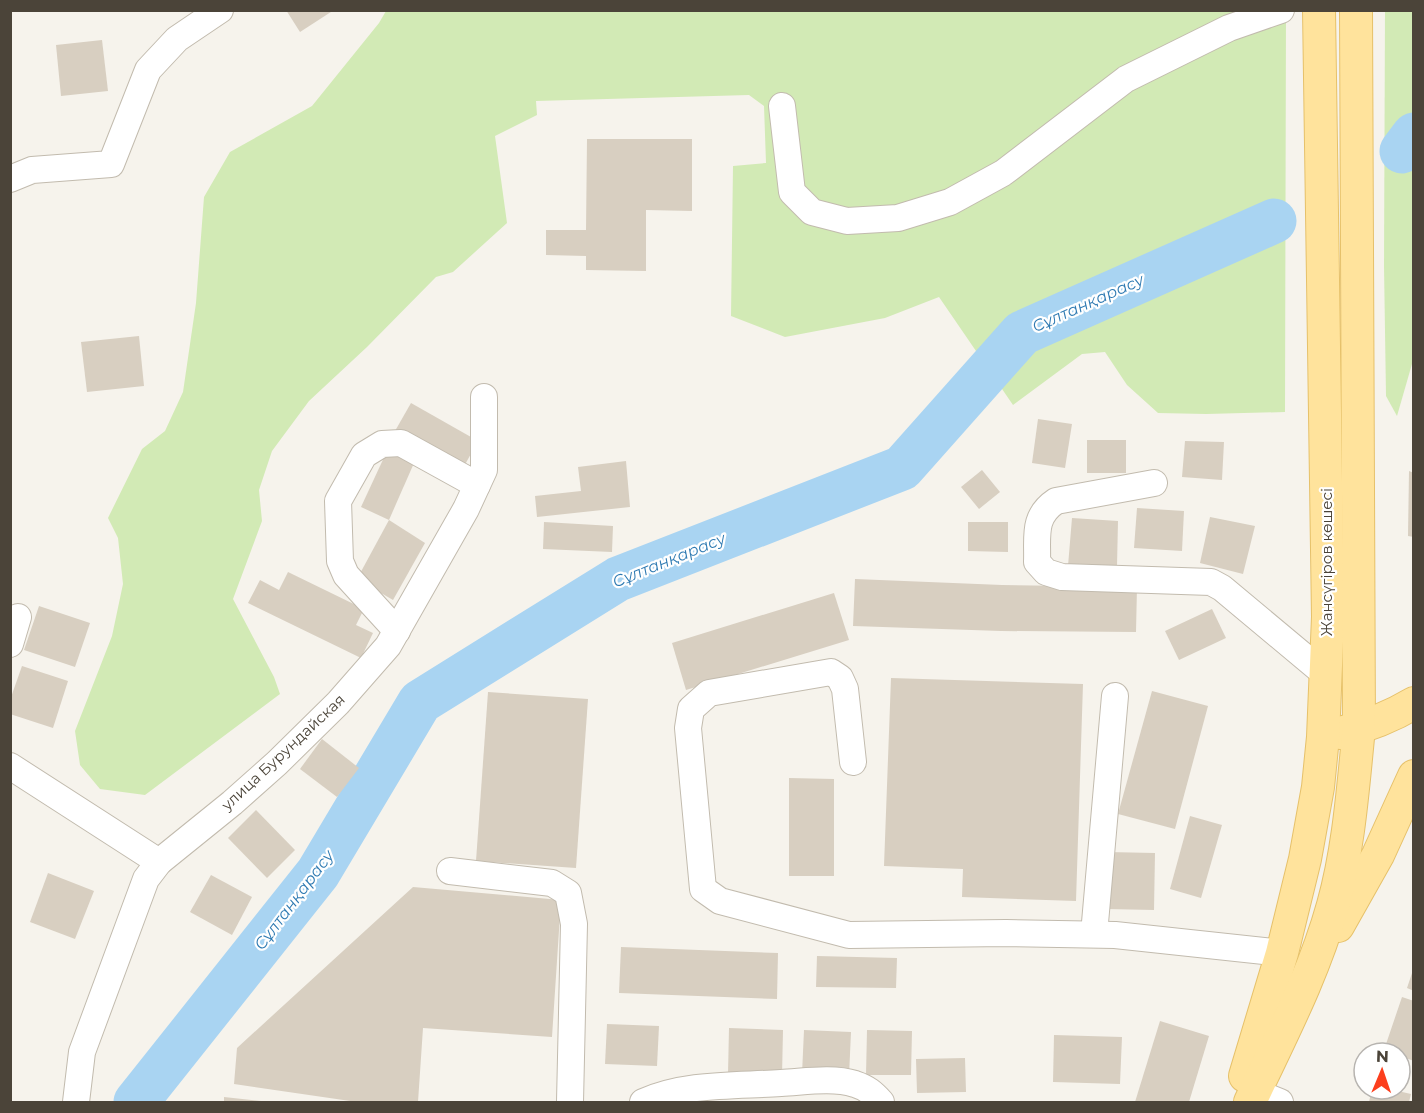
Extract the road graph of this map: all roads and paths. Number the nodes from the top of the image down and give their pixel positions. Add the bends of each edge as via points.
1 (220, 10) edge
2 (1281, 10) edge
3 (1319, 10) edge
4 (1356, 10) edge
5 (782, 106) dead end
6 (10, 178) edge
7 (484, 397) dead end
8 (1154, 483) dead end
9 (477, 485) junction
10 (18, 617) dead end
11 (397, 631) junction
12 (10, 644) edge
13 (1325, 674) junction
14 (1115, 696) dead end
15 (1413, 703) edge
16 (1359, 728) junction
17 (1323, 737) junction
18 (853, 762) dead end
19 (10, 766) edge
20 (1413, 776) edge
21 (159, 862) junction
22 (450, 871) dead end
23 (1094, 934) junction
24 (1282, 952) junction
25 (1307, 982) junction
26 (1256, 1100) edge
27 (76, 1102) edge
28 (570, 1102) edge
29 (643, 1102) edge
30 (881, 1102) edge

1 - 6 street via 177,39 148,70 111,164 32,170
2 - 5 street via 1229,28 1126,80 1003,173 950,202 898,218 847,221 812,212 792,192
3 - 13 main road, Жансүгіров көшесі via 1328,617
4 - 16 main road, Жансүгіров көшесі
7 - 9 street, улица Бурундайская via 484,470
8 - 13 street via 1056,501 1048,506 1038,522 1037,562 1046,572 1062,577 1211,582
9 - 11 street, улица Бурундайская
9 - 11 street via 401,443 382,444 364,455 338,501 339,561 346,575
10 - 12 street
11 - 21 street, улица Бурундайская via 338,703 277,763
13 - 17 main road, Жансүгіров көшесі
14 - 23 street
15 - 16 main road
16 - 17 main road
16 - 25 main road, Жансүгіров көшесі via 1342,866
17 - 24 main road, Жансүгіров көшесі via 1305,859
18 - 23 street via 845,689 840,678 831,672 709,693 691,709 688,728 702,889 720,901 849,934
19 - 21 street
20 - 25 main road, Жансүгіров көшесі via 1378,855
21 - 27 street, улица Бурундайская via 146,879 82,1053
22 - 28 street via 552,883 568,893 574,924
23 - 24 street
24 - 26 main road, Жансүгіров көшесі
25 - 26 main road, Жансүгіров көшесі
29 - 30 street via 673,1092 704,1088 826,1081 853,1083 871,1090

